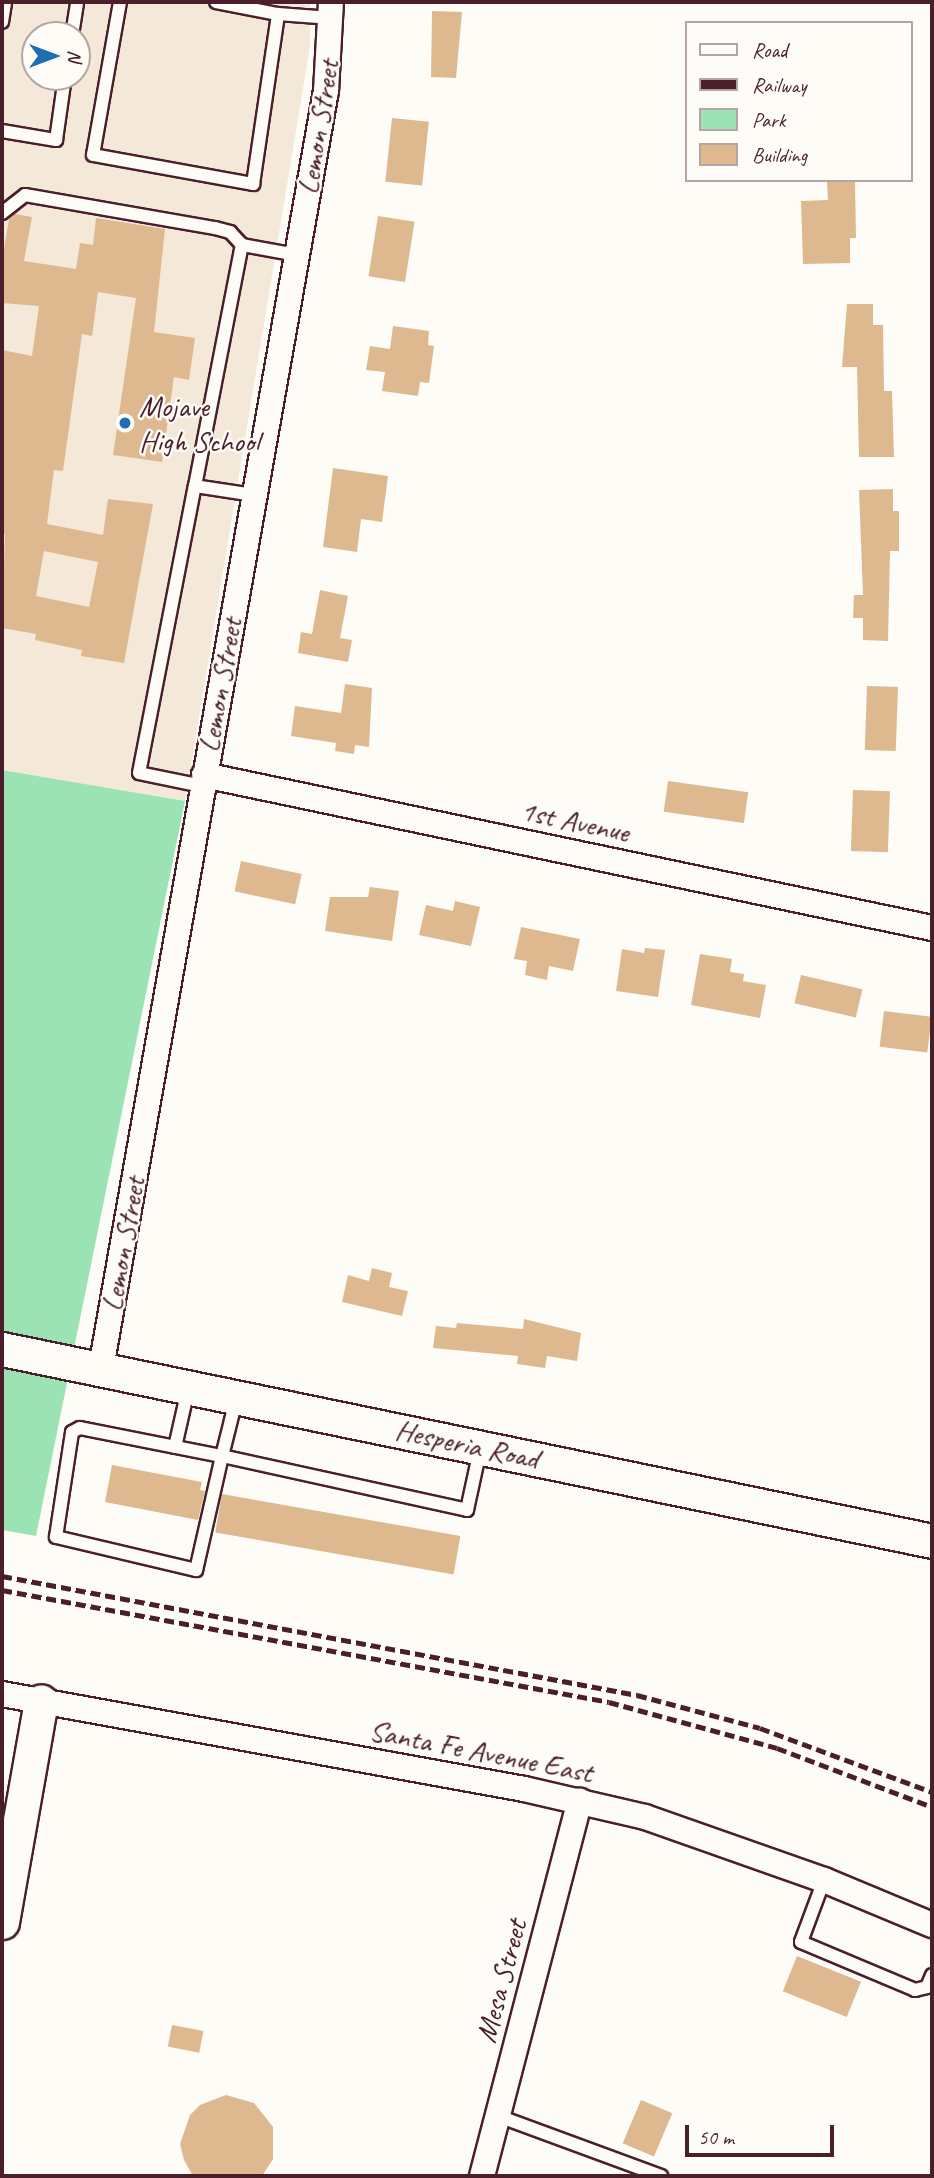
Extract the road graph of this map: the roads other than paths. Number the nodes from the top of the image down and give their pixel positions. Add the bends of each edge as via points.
1 (5, 2) edge
2 (77, 2) edge
3 (120, 2) edge
4 (216, 2) edge
5 (331, 10) edge
6 (278, 14) junction
7 (74, 21) edge
8 (2, 22) edge
9 (63, 91) edge
10 (2, 131) edge
11 (2, 213) edge
12 (242, 245) junction
13 (297, 255) junction
14 (195, 486) junction
15 (254, 495) junction
16 (203, 780) junction
17 (932, 928) edge
18 (2, 1349) edge
19 (101, 1368) junction
20 (188, 1386) junction
21 (237, 1396) junction
22 (175, 1447) junction
23 (481, 1447) junction
24 (222, 1456) junction
25 (932, 1541) edge
26 (2, 1694) edge
27 (41, 1701) junction
28 (580, 1801) junction
29 (824, 1880) junction
30 (2, 1922) edge
31 (932, 1925) edge
32 (932, 1975) edge
33 (498, 2116) junction
34 (482, 2176) edge
35 (661, 2176) edge

1 - 8 lane
2 - 7 lane
3 - 6 lane via 93,155 253,184
4 - 6 lane
5 - 6 lane
5 - 13 street, Lemon Street via 326,91
9 - 10 lane via 56,140
11 - 12 lane via 25,195 215,228 230,232
12 - 13 lane
12 - 14 lane
13 - 15 street, Lemon Street
14 - 15 lane
14 - 16 lane via 139,773
15 - 16 street, Lemon Street
16 - 17 street, 1st Avenue
16 - 19 street, Lemon Street
18 - 19 main road, Hesperia Road
19 - 20 main road, Hesperia Road
20 - 21 main road, Hesperia Road
20 - 22 lane
21 - 23 main road, Hesperia Road
21 - 24 lane
22 - 24 lane
22 - 24 lane via 80,1428 72,1432 56,1537 196,1570
23 - 24 lane via 467,1510
23 - 25 main road, Hesperia Road
26 - 27 street, Santa Fe Avenue East
27 - 28 street, Santa Fe Avenue East
27 - 30 main road
28 - 29 street, Santa Fe Avenue East via 681,1828
28 - 33 street, Mesa Street
29 - 31 street, Santa Fe Avenue East
29 - 32 lane via 801,1942 915,1990 927,1987
33 - 34 street, Mesa Street
33 - 35 lane

